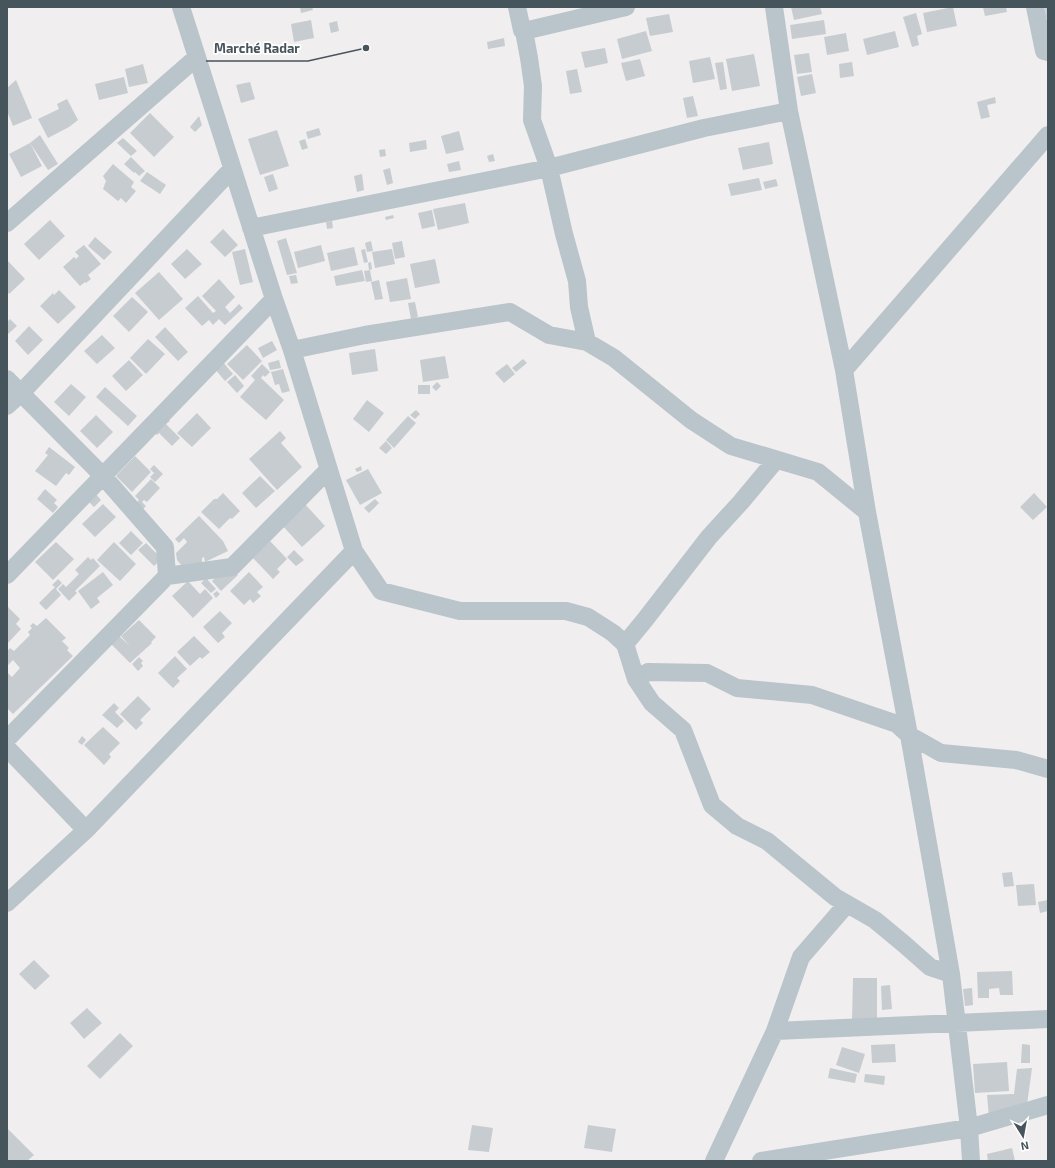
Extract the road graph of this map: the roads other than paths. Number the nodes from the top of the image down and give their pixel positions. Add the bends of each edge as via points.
1 (181, 7) edge
2 (517, 7) edge
3 (626, 7) edge
4 (774, 7) edge
5 (1034, 7) edge
6 (524, 31) junction
7 (1048, 52) edge
8 (197, 57) junction
9 (789, 111) junction
10 (1048, 135) edge
11 (549, 168) junction
12 (232, 169) junction
13 (7, 223) edge
14 (251, 228) junction
15 (274, 299) junction
16 (587, 342) junction
17 (292, 350) junction
18 (844, 370) junction
19 (7, 379) edge
20 (21, 393) junction
21 (7, 406) edge
22 (776, 460) junction
23 (328, 470) junction
24 (103, 476) junction
25 (867, 512) junction
26 (354, 551) junction
27 (7, 575) edge
28 (167, 576) junction
29 (625, 644) junction
30 (636, 679) junction
31 (909, 735) junction
32 (7, 739) edge
33 (7, 748) edge
34 (1048, 769) edge
35 (86, 830) junction
36 (7, 903) edge
37 (848, 904) junction
38 (952, 974) junction
39 (1048, 1019) edge
40 (957, 1023) junction
41 (775, 1031) junction
42 (1048, 1105) edge
43 (969, 1128) junction
44 (782, 1159) edge
45 (714, 1161) edge
46 (761, 1161) edge
47 (970, 1161) edge

1 - 8 street
2 - 6 street
3 - 6 street
4 - 9 street
5 - 7 street via 1044,51
6 - 11 street via 533,86 532,120
8 - 12 street
8 - 13 street
9 - 11 street via 704,128
9 - 18 street
10 - 18 street
11 - 14 street
11 - 16 street via 577,281 578,307
12 - 14 street
12 - 20 street
14 - 15 street
15 - 17 street
15 - 24 street
16 - 17 street via 548,335 510,312 365,335
16 - 22 street via 614,358 692,420 731,446
17 - 23 street
18 - 25 street
19 - 20 street
20 - 21 street
20 - 24 street
22 - 25 street via 818,472
22 - 29 street via 709,536
23 - 26 street
23 - 28 street via 232,567
24 - 27 street
24 - 28 street via 165,547
25 - 31 street
26 - 29 street via 381,591 460,611 566,610 588,617
26 - 35 street
28 - 32 street
29 - 30 street
30 - 31 street via 648,672 707,673 737,688 812,695 897,724
30 - 37 street via 652,703 683,730 712,805 737,826 767,841 834,897
31 - 34 street via 941,753 1016,760
31 - 38 street
33 - 35 street
35 - 36 street
37 - 38 street via 875,920 930,967
37 - 41 street via 801,957
38 - 40 street
39 - 40 street
40 - 41 street
40 - 43 street
41 - 45 street
42 - 43 street
43 - 44 street
43 - 47 street
44 - 46 street

